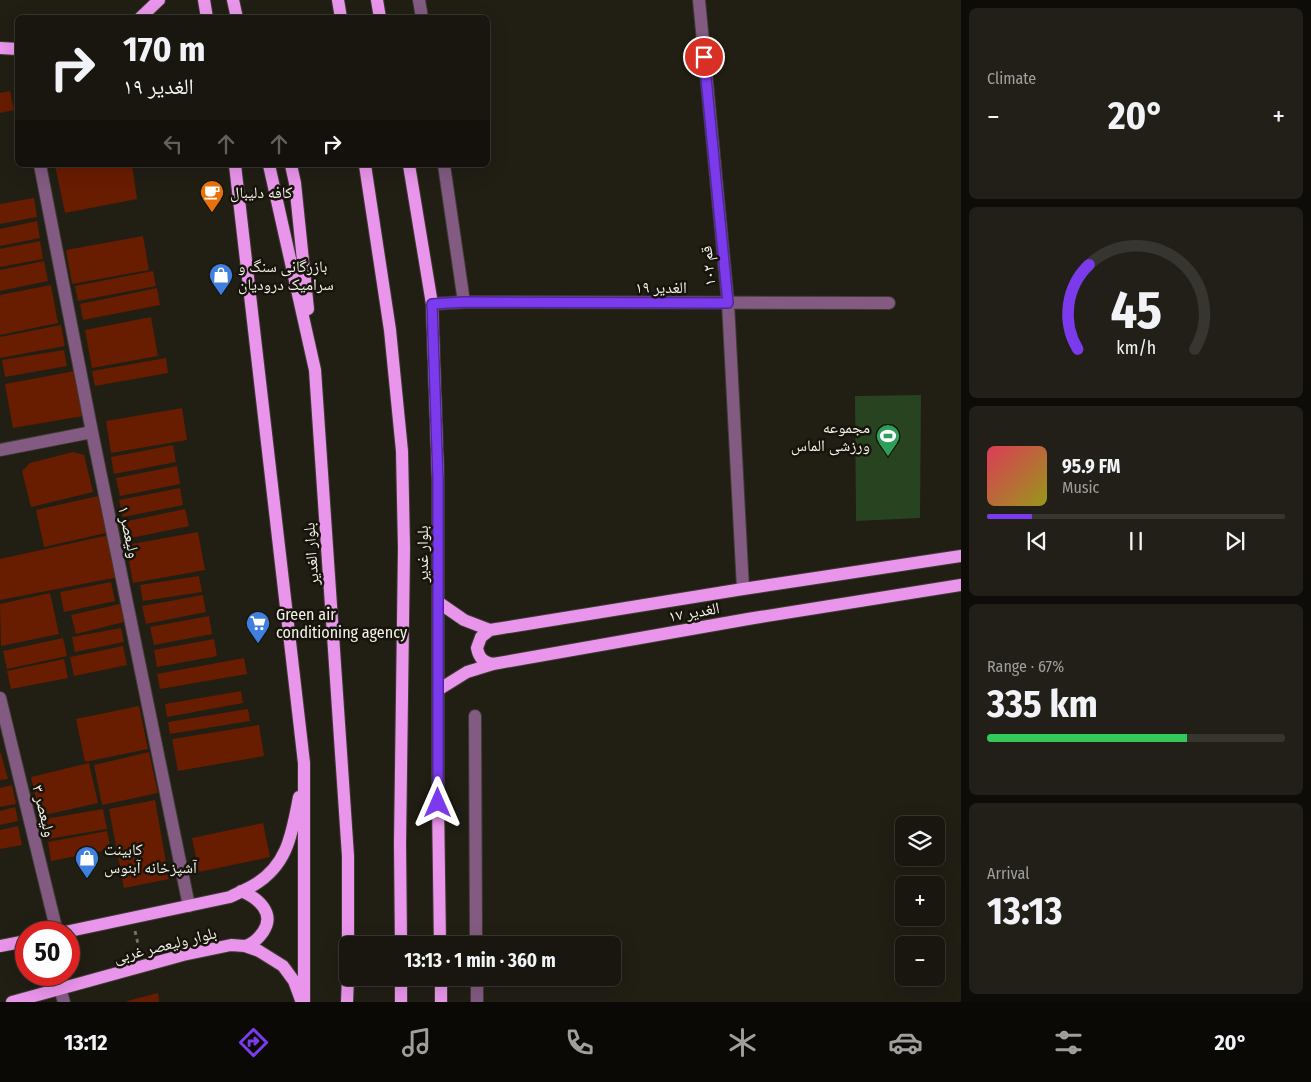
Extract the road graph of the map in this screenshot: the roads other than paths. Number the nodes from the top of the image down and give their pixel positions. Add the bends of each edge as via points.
1 (159, 0) edge
2 (204, 0) edge
3 (233, 0) edge
4 (338, 0) edge
5 (377, 0) edge
6 (419, 0) edge
7 (698, 0) edge
8 (143, 15) edge
9 (206, 15) edge
10 (236, 15) edge
11 (340, 15) edge
12 (380, 15) edge
13 (422, 15) edge
14 (0, 48) edge
15 (15, 49) edge
16 (40, 167) edge
17 (235, 167) edge
18 (269, 167) edge
19 (291, 167) edge
20 (365, 167) edge
21 (409, 167) edge
22 (444, 167) edge
23 (464, 302) junction
24 (728, 303) junction
25 (889, 303) dead end
26 (432, 304) junction
27 (315, 370) junction
28 (92, 432) junction
29 (0, 450) edge
30 (961, 556) edge
31 (961, 585) edge
32 (743, 589) junction
33 (438, 602) junction
34 (490, 630) junction
35 (493, 664) junction
36 (438, 690) junction
37 (0, 698) edge
38 (475, 716) dead end
39 (304, 763) junction
40 (241, 891) junction
41 (189, 906) junction
42 (54, 921) edge
43 (80, 929) edge
44 (348, 936) edge
45 (401, 936) edge
46 (440, 936) edge
47 (476, 936) edge
48 (15, 943) edge
49 (0, 946) edge
50 (245, 946) junction
51 (348, 986) edge
52 (401, 986) edge
53 (441, 986) edge
54 (477, 986) edge
55 (60, 989) junction
56 (12, 1002) edge
57 (64, 1002) edge
58 (303, 1002) edge
59 (348, 1002) edge
60 (401, 1002) edge
61 (441, 1002) edge
62 (477, 1002) edge

1 - 8 main road
2 - 9 main road
3 - 10 main road
4 - 11 main road
5 - 12 main road
6 - 13 street
7 - 24 street, قم ۱۰۲
14 - 15 main road
16 - 28 street, ولیعصر ۱
17 - 39 main road
18 - 27 main road, بلوار الغدیر
19 - 27 main road
20 - 45 main road via 390,330 402,452
21 - 26 main road, بلوار غدیر
22 - 23 street
23 - 24 street, الغدیر ۱۹
23 - 26 street, الغدیر ۱۹
24 - 25 street, الغدیر ۱۹
24 - 32 street, قم ۱۰۲
26 - 33 main road, بلوار غدیر
27 - 44 main road, بلوار الغدیر via 348,856
28 - 29 street
28 - 41 street, ولیعصر ۱
30 - 32 main road, الغدیر ۱۷
31 - 35 main road, الغدیر ۱۷
32 - 34 main road, الغدیر ۱۷
33 - 34 main road via 464,620
33 - 36 main road, بلوار غدیر
34 - 35 main road via 481,638 477,648 481,659
35 - 36 main road, الغدیر ۱۷ via 467,672
36 - 46 main road, بلوار غدیر
37 - 42 street, ولیعصر ۳
38 - 47 street
39 - 40 main road, بلوار ولیعصر غربی via 287,850 276,868
39 - 58 main road
40 - 41 main road, بلوار ولیعصر غربی
40 - 50 main road via 254,896 268,917 259,937
41 - 43 main road, بلوار ولیعصر غربی
48 - 49 main road
50 - 55 main road, بلوار ولیعصر غربی via 231,945 183,955
50 - 58 main road, بلوار ولیعصر غربی via 260,951 283,966
51 - 59 main road
52 - 60 main road
53 - 61 main road
54 - 62 street
55 - 56 main road, بلوار ولیعصر غربی
55 - 57 street

